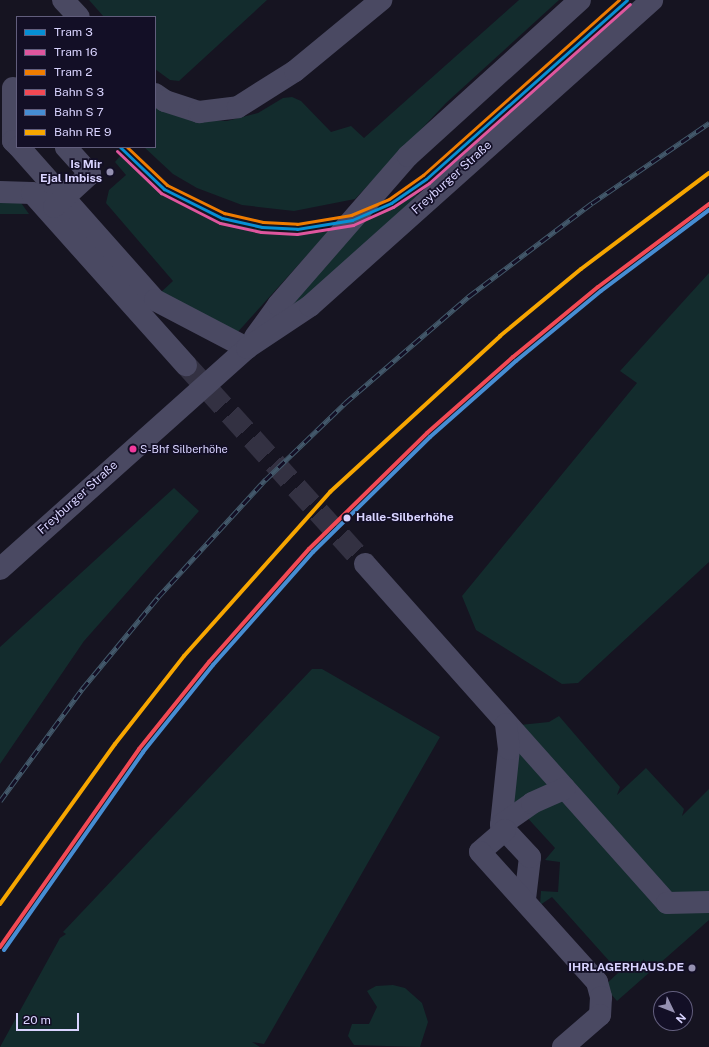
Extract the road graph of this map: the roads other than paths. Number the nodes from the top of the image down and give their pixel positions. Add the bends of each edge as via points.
1 (63, 0) edge
2 (381, 0) edge
3 (580, 0) edge
4 (652, 0) edge
5 (78, 16) edge
6 (16, 92) edge
7 (156, 95) edge
8 (16, 144) edge
9 (20, 148) edge
10 (67, 148) edge
11 (0, 192) edge
12 (56, 204) junction
13 (247, 348) junction
14 (186, 365) tunnel mouth
15 (365, 564) tunnel mouth
16 (0, 569) edge
17 (506, 724) junction
18 (565, 788) junction
19 (525, 900) dead end
20 (709, 902) edge
21 (564, 1047) edge

1 - 5 street
2 - 7 street via 295,71 238,107 199,112 165,101
3 - 13 street, Freyburger Straße via 408,156 278,305
4 - 13 street, Freyburger Straße via 310,306
6 - 8 street via 13,88 13,141
9 - 12 street
10 - 12 street via 90,174
11 - 12 street via 32,193
12 - 13 street via 88,224 155,300
12 - 14 street via 143,328
13 - 16 street, Freyburger Straße
15 - 17 street
17 - 18 street
17 - 18 street via 509,749 501,825 532,803
18 - 20 street via 667,903
19 - 21 street via 597,982 601,997 600,1015

